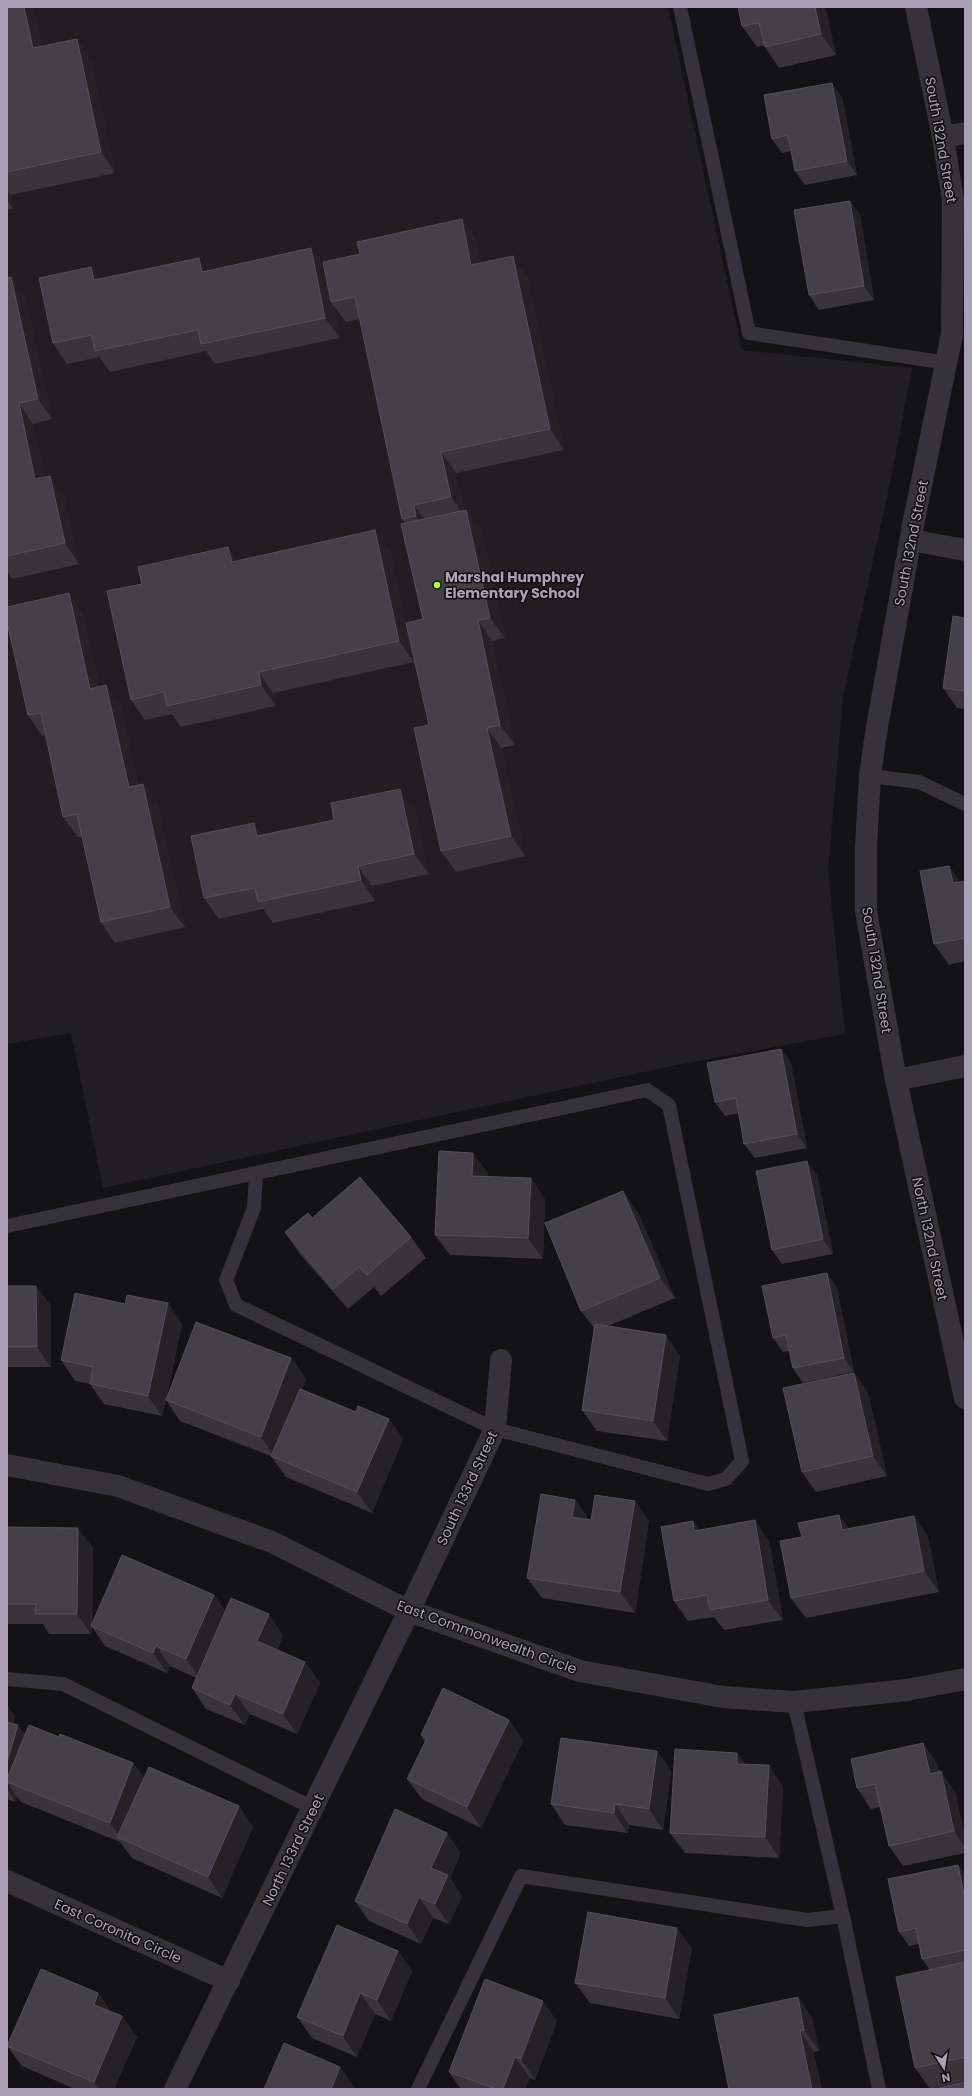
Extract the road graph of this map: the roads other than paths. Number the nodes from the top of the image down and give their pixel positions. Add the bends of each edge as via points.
1 (680, 7) edge
2 (916, 7) edge
3 (965, 133) edge
4 (943, 137) junction
5 (959, 334) edge
6 (947, 363) junction
7 (911, 540) junction
8 (965, 550) edge
9 (870, 776) junction
10 (965, 804) edge
11 (965, 1066) edge
12 (896, 1080) junction
13 (256, 1173) junction
14 (7, 1226) edge
15 (501, 1360) dead end
16 (965, 1398) edge
17 (495, 1429) junction
18 (7, 1465) edge
19 (409, 1611) junction
20 (7, 1679) edge
21 (965, 1679) edge
22 (794, 1702) junction
23 (313, 1808) junction
24 (7, 1881) edge
25 (843, 1916) junction
26 (229, 1981) junction
27 (175, 2089) edge
28 (418, 2089) edge
29 (880, 2089) edge

1 - 6 lane via 749,333
2 - 4 street, South 132nd Street
3 - 4 street
4 - 5 street, South 132nd Street via 953,200
5 - 6 street, South 132nd Street
6 - 7 street, South 132nd Street
7 - 8 street
7 - 9 street, South 132nd Street
9 - 10 lane via 919,782
9 - 12 street, South 132nd Street via 866,911
11 - 12 street
12 - 16 street, North 132nd Street
13 - 14 lane
13 - 17 lane via 254,1208 226,1280 236,1305
13 - 17 lane via 647,1090 669,1105 742,1461 726,1479 708,1484
15 - 17 street, South 133rd Street
17 - 19 street, South 133rd Street
18 - 19 street, East Commonwealth Circle via 118,1486 272,1542
19 - 22 street, East Commonwealth Circle via 580,1671 723,1697
19 - 23 street, North 133rd Street
20 - 23 lane via 63,1684
21 - 22 street, East Commonwealth Circle via 907,1690
22 - 25 lane
23 - 26 street, North 133rd Street
24 - 26 street, East Coronita Circle
25 - 28 lane via 808,1920 521,1876
25 - 29 lane
26 - 27 street, North 133rd Street

